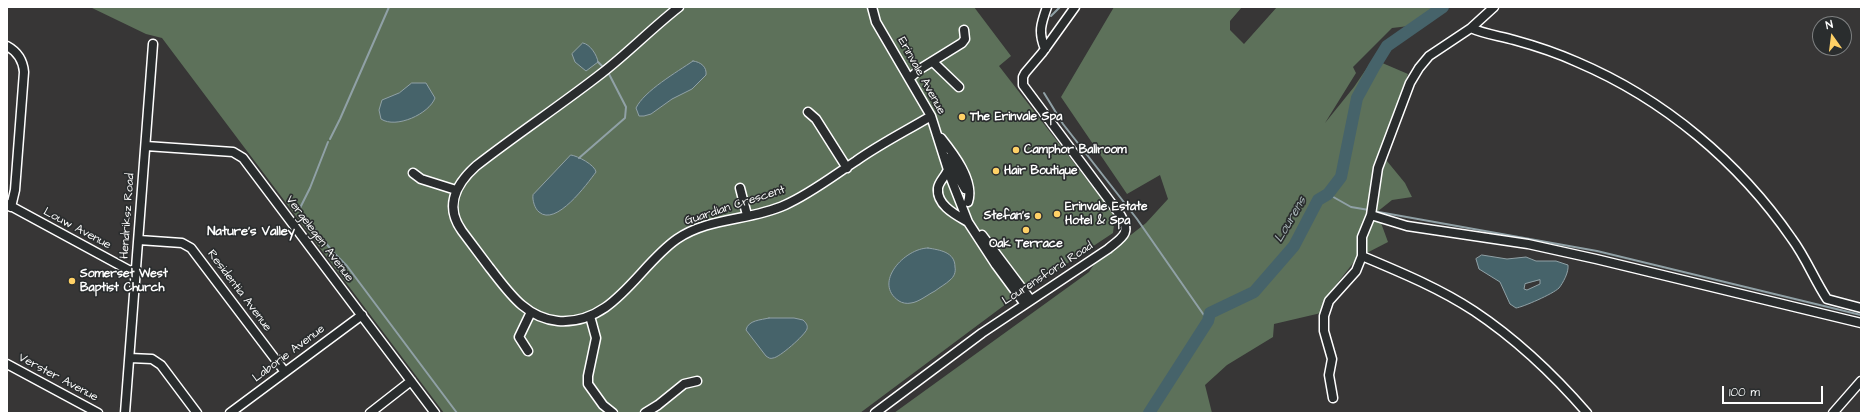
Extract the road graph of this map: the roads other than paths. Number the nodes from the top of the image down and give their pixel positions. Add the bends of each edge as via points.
1 (678, 7) edge
2 (872, 7) edge
3 (1047, 7) edge
4 (1075, 7) edge
5 (1494, 7) edge
6 (1471, 28) junction
7 (964, 30) dead end
8 (153, 44) dead end
9 (7, 46) edge
10 (1045, 49) junction
11 (933, 62) junction
12 (910, 78) junction
13 (959, 87) dead end
14 (808, 112) dead end
15 (931, 116) junction
16 (936, 133) junction
17 (146, 146) junction
18 (942, 151) junction
19 (847, 168) junction
20 (948, 169) junction
21 (413, 173) dead end
22 (740, 188) dead end
23 (456, 190) junction
24 (968, 202) junction
25 (9, 206) edge
26 (1371, 215) junction
27 (747, 216) junction
28 (968, 221) junction
29 (139, 240) junction
30 (1362, 256) junction
31 (136, 274) junction
32 (1027, 301) junction
33 (1861, 308) edge
34 (531, 312) junction
35 (362, 315) junction
36 (590, 316) junction
37 (1861, 323) edge
38 (528, 352) dead end
39 (130, 358) junction
40 (7, 364) edge
41 (285, 372) junction
42 (412, 381) junction
43 (697, 381) dead end
44 (1861, 382) edge
45 (1333, 398) dead end
46 (98, 413) edge
47 (125, 413) edge
48 (198, 413) edge
49 (230, 413) edge
50 (370, 413) edge
51 (435, 413) edge
52 (613, 413) edge
53 (645, 413) edge
54 (875, 413) edge
55 (1587, 413) edge
56 (1833, 413) edge

1 - 23 street via 600,75 476,166 464,177
2 - 12 street, Erinvale Avenue via 876,22
3 - 10 street via 1040,33
4 - 10 street, Lourensford Road
5 - 6 street
6 - 26 street via 1429,56 1410,83 1378,168
6 - 33 street via 1537,46 1578,62 1618,82 1674,117 1723,158 1768,206 1794,240 1827,299
7 - 11 street via 964,42
8 - 17 street, Hendriksz Road
9 - 25 street via 22,60 24,72 16,170
10 - 32 street, Lourensford Road via 1023,77 1023,85 1121,216 1126,231 1108,249
11 - 12 street
11 - 13 street
12 - 15 street, Erinvale Avenue
14 - 19 street via 816,119
15 - 16 street, Erinvale Avenue
15 - 19 street, Guardian Crescent
16 - 18 street, Erinvale Avenue
16 - 24 street via 962,168 970,190
17 - 29 street, Hendriksz Road
17 - 35 street, Vergelegen Avenue via 232,152 243,158
18 - 20 street, Erinvale Avenue
18 - 24 street via 962,182
19 - 27 street, Guardian Crescent via 784,206
20 - 28 street, Erinvale Avenue
20 - 28 street via 938,187 939,194 948,210
21 - 23 street via 421,179
22 - 27 street
23 - 34 street, Guardian Crescent via 454,207 459,227 513,298
24 - 28 street
25 - 31 street, Louw Avenue
26 - 30 street via 1362,237
26 - 37 street via 1407,226 1528,244
27 - 36 street, Guardian Crescent via 698,228 678,238 630,287
28 - 32 street, Erinvale Avenue via 996,265
29 - 31 street, Hendriksz Road
29 - 41 street, Residentia Avenue via 182,243 192,248
30 - 45 street via 1356,271 1329,301 1324,316 1324,331 1332,359 1329,375
30 - 55 street via 1410,276 1474,312 1548,371
31 - 39 street, Hendriksz Road
32 - 54 street, Lourensford Road
34 - 36 street, Guardian Crescent via 558,321
34 - 38 street via 519,337
35 - 41 street, Laborie Avenue
35 - 42 street, Vergelegen Avenue
36 - 52 street via 596,338 588,384 602,405
39 - 47 street, Hendriksz Road
39 - 48 street via 152,360 162,365
40 - 46 street, Verster Avenue
41 - 49 street, Laborie Avenue
42 - 50 street
42 - 51 street, Vergelegen Avenue
43 - 53 street via 684,384
44 - 56 street

